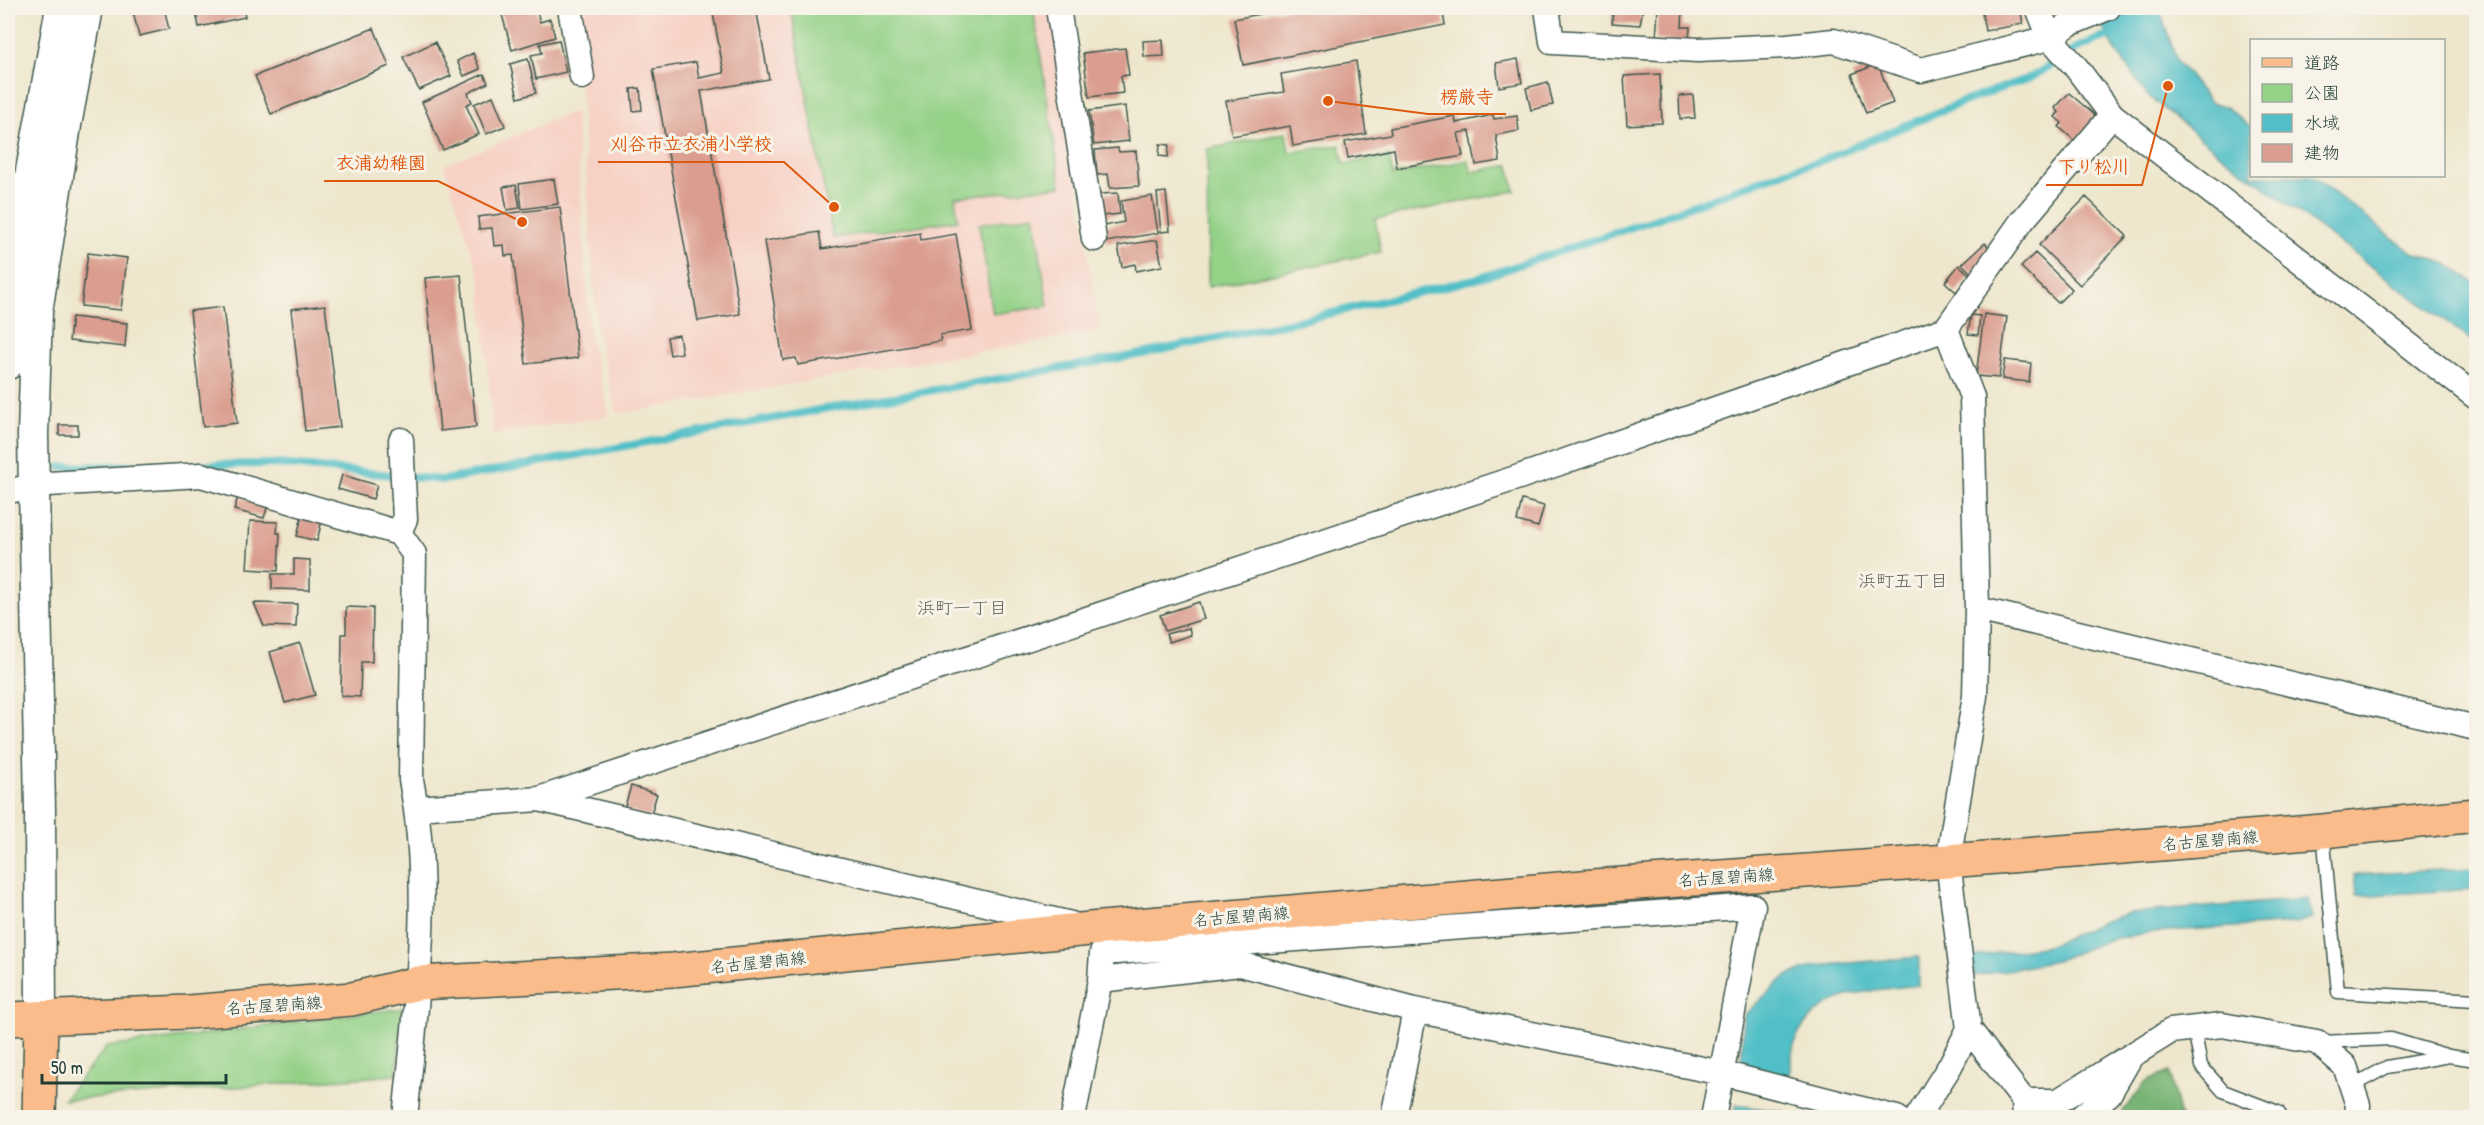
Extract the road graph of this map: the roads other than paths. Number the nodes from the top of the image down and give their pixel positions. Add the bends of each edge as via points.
1 (61, 8) edge
2 (88, 8) edge
3 (570, 8) edge
4 (1058, 8) edge
5 (1547, 8) edge
6 (2038, 8) edge
7 (2108, 8) edge
8 (2058, 35) junction
9 (582, 77) dead end
10 (2112, 115) junction
11 (1094, 239) dead end
12 (1946, 329) junction
13 (8, 364) edge
14 (2476, 397) edge
15 (402, 450) dead end
16 (21, 489) edge
17 (399, 533) junction
18 (1977, 609) junction
19 (2476, 728) edge
20 (539, 799) junction
21 (417, 808) junction
22 (2476, 815) edge
23 (2323, 831) junction
24 (1948, 861) junction
25 (1090, 929) junction
26 (1100, 980) junction
27 (418, 983) junction
28 (2476, 1000) edge
29 (1415, 1010) junction
30 (41, 1018) junction
31 (8, 1019) edge
32 (2194, 1028) junction
33 (1969, 1029) junction
34 (2317, 1042) junction
35 (2132, 1054) junction
36 (2449, 1056) junction
37 (2476, 1060) edge
38 (1722, 1074) junction
39 (2352, 1086) junction
40 (1814, 1108) edge
41 (2024, 1109) edge
42 (39, 1118) edge
43 (405, 1118) edge
44 (1073, 1118) edge
45 (1394, 1118) edge
46 (1713, 1118) edge
47 (1897, 1118) edge
48 (1917, 1118) edge
49 (2080, 1118) edge
50 (2282, 1118) edge
51 (2357, 1118) edge

1 - 13 street via 15,258
2 - 16 street via 37,312 33,434
3 - 9 street
4 - 11 street
5 - 8 street via 1552,42 1698,50 1834,41 1922,70
6 - 8 street
7 - 8 street
8 - 10 street via 2075,66
10 - 12 street via 2022,221
10 - 14 street
12 - 18 street via 1972,397
12 - 20 street via 1519,477
15 - 17 street via 405,519
16 - 17 street via 201,475
16 - 30 street via 40,822
17 - 21 street via 414,554 411,780
18 - 19 street
18 - 24 street via 1975,696
20 - 21 street
20 - 25 street
21 - 27 street via 421,856
22 - 23 main road, 名古屋碧南線
23 - 24 main road, 名古屋碧南線
23 - 28 lane via 2338,992
24 - 25 main road, 名古屋碧南線 via 1594,886
24 - 33 street
25 - 27 main road, 名古屋碧南線 via 673,970
26 - 29 street via 1240,964
26 - 38 street via 1102,953 1753,906
26 - 44 street
27 - 30 main road, 名古屋碧南線 via 351,999 188,1012
27 - 43 street
29 - 38 street
29 - 45 street
30 - 31 main road, 名古屋碧南線
30 - 42 main road
32 - 34 street via 2222,1025
32 - 35 street via 2171,1031
32 - 50 lane via 2201,1066 2223,1091 2278,1112
33 - 41 street
33 - 48 street
34 - 36 lane via 2391,1039
34 - 39 street via 2345,1066
35 - 41 street via 2058,1101
35 - 49 street via 2109,1095
36 - 37 lane
36 - 39 lane via 2387,1067
38 - 40 street
38 - 46 street
39 - 51 street
40 - 47 street

